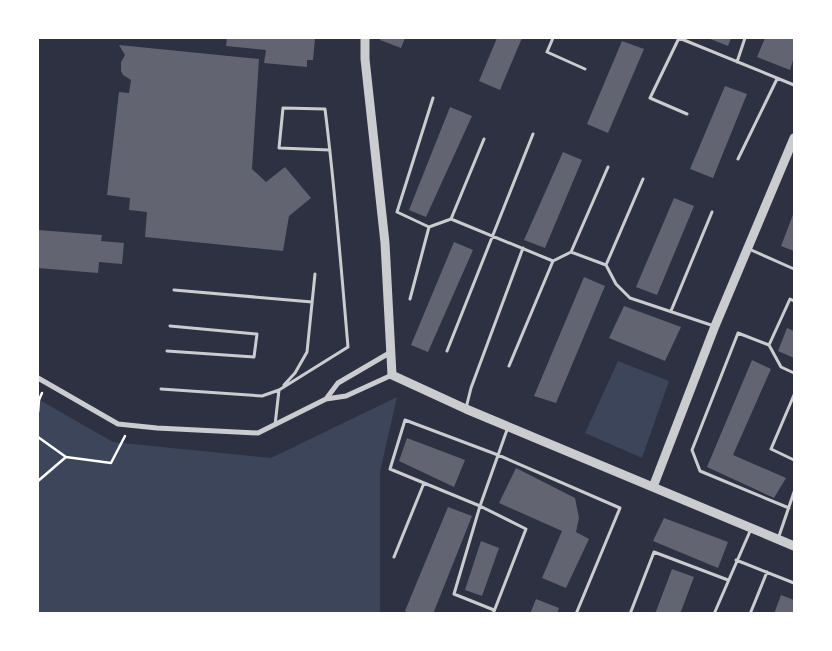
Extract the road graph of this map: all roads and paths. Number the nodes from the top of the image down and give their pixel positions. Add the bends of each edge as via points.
1 (365, 38) edge
2 (553, 38) edge
3 (679, 38) edge
4 (745, 38) edge
5 (737, 62) junction
6 (585, 69) dead end
7 (778, 79) junction
8 (794, 85) edge
9 (433, 98) dead end
10 (687, 114) dead end
11 (533, 134) dead end
12 (794, 138) edge
13 (484, 139) dead end
14 (330, 150) junction
15 (738, 159) dead end
16 (608, 166) dead end
17 (643, 179) dead end
18 (712, 212) dead end
19 (451, 219) junction
20 (429, 227) junction
21 (492, 236) junction
22 (523, 248) junction
23 (747, 248) junction
24 (571, 252) junction
25 (553, 261) junction
26 (606, 265) junction
27 (794, 269) edge
28 (315, 274) dead end
29 (174, 290) dead end
30 (410, 300) dead end
31 (794, 301) edge
32 (312, 302) junction
33 (671, 311) junction
34 (170, 326) dead end
35 (715, 326) junction
36 (769, 345) junction
37 (167, 351) dead end
38 (447, 351) dead end
39 (391, 352) junction
40 (509, 366) dead end
41 (794, 373) edge
42 (392, 375) junction
43 (38, 378) edge
44 (161, 389) dead end
45 (279, 390) junction
46 (42, 393) dead end
47 (794, 395) edge
48 (326, 399) junction
49 (466, 409) junction
50 (38, 412) edge
51 (275, 425) junction
52 (508, 426) junction
53 (125, 436) dead end
54 (38, 437) edge
55 (498, 455) junction
56 (66, 457) junction
57 (794, 460) edge
58 (38, 480) edge
59 (424, 483) junction
60 (653, 487) junction
61 (794, 492) edge
62 (480, 506) junction
63 (789, 508) junction
64 (751, 528) junction
65 (778, 540) junction
66 (794, 546) edge
67 (394, 556) dead end
68 (736, 560) junction
69 (768, 572) junction
70 (728, 580) junction
71 (794, 583) edge
72 (493, 612) edge
73 (576, 614) edge
74 (630, 614) edge
75 (714, 614) edge
76 (750, 614) edge

1 - 39 street via 385,243
2 - 6 lane via 547,52
3 - 5 lane
3 - 10 lane via 650,98
4 - 5 lane
5 - 7 lane
7 - 8 lane
7 - 15 lane
9 - 20 lane via 397,212
11 - 21 lane
12 - 23 street
13 - 19 lane
14 - 14 lane via 279,148 283,108 325,109
14 - 45 lane via 348,346
16 - 24 lane
17 - 26 lane
18 - 33 lane
19 - 20 lane
19 - 21 lane
20 - 30 lane
21 - 22 lane
21 - 38 lane
22 - 25 lane
22 - 49 lane
23 - 27 lane
23 - 35 street
24 - 25 lane
24 - 26 lane
25 - 40 lane
26 - 33 lane via 616,284 630,298
28 - 32 lane
29 - 32 lane
31 - 36 lane via 790,299
32 - 45 lane via 307,352 296,373
33 - 35 lane
34 - 37 lane via 257,334 254,357
35 - 60 street
36 - 41 lane via 781,367
36 - 63 lane via 738,333 692,450 700,471
39 - 42 street
39 - 48 street via 338,383
42 - 48 street via 346,396
42 - 49 street
43 - 51 street via 118,424 258,433
44 - 45 lane via 262,396
45 - 51 lane
46 - 50 path
47 - 57 lane via 771,449
48 - 51 street
49 - 52 street
52 - 55 lane
52 - 60 street
53 - 56 path via 111,463
54 - 56 path
55 - 59 lane via 405,420 390,469
55 - 62 lane
55 - 73 lane via 620,508
56 - 58 path
59 - 62 lane
59 - 67 lane
60 - 64 street
61 - 63 lane
62 - 72 lane via 454,594
62 - 72 lane via 526,529
63 - 65 lane
64 - 65 street
64 - 68 lane
65 - 66 street
68 - 69 lane
68 - 70 lane
69 - 71 lane
69 - 76 lane
70 - 74 lane via 654,552
70 - 75 lane

